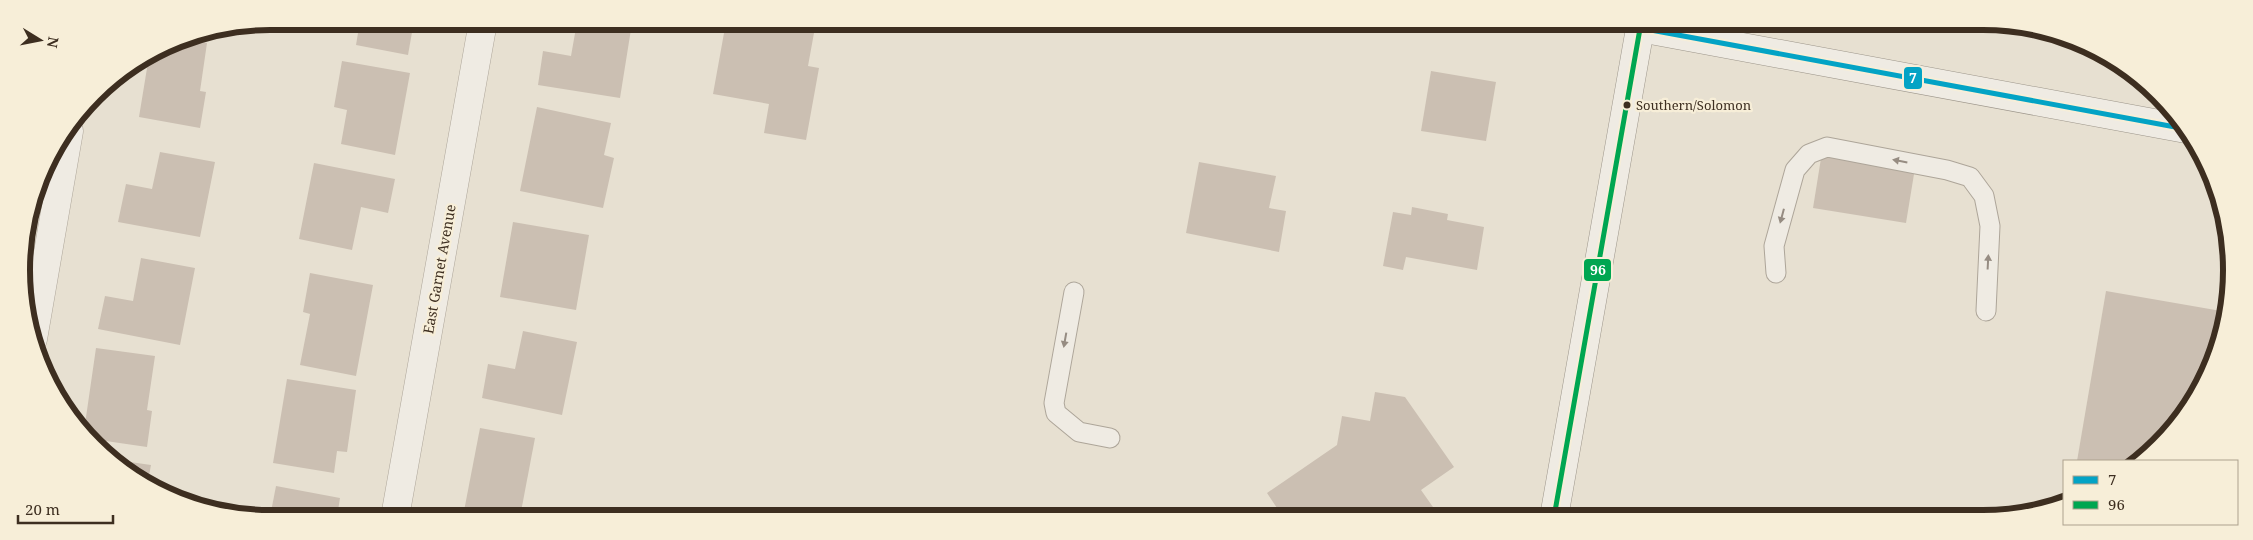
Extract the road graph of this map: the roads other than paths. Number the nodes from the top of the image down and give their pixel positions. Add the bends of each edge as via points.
1 (482, 30) edge
2 (1639, 30) edge
3 (1666, 30) edge
4 (2175, 127) edge
5 (67, 142) edge
6 (1776, 273) dead end
7 (1074, 292) dead end
8 (1986, 311) dead end
9 (36, 322) edge
10 (1110, 438) dead end
11 (396, 510) edge
12 (1555, 510) edge

1 - 11 street, East Garnet Avenue
2 - 12 street
3 - 4 street
5 - 9 street
8 -> 6 lane via 1990,226 1984,196 1970,178 1947,170 1827,147 1809,154 1795,170 1774,246
7 -> 10 lane via 1054,403 1056,413 1079,432

